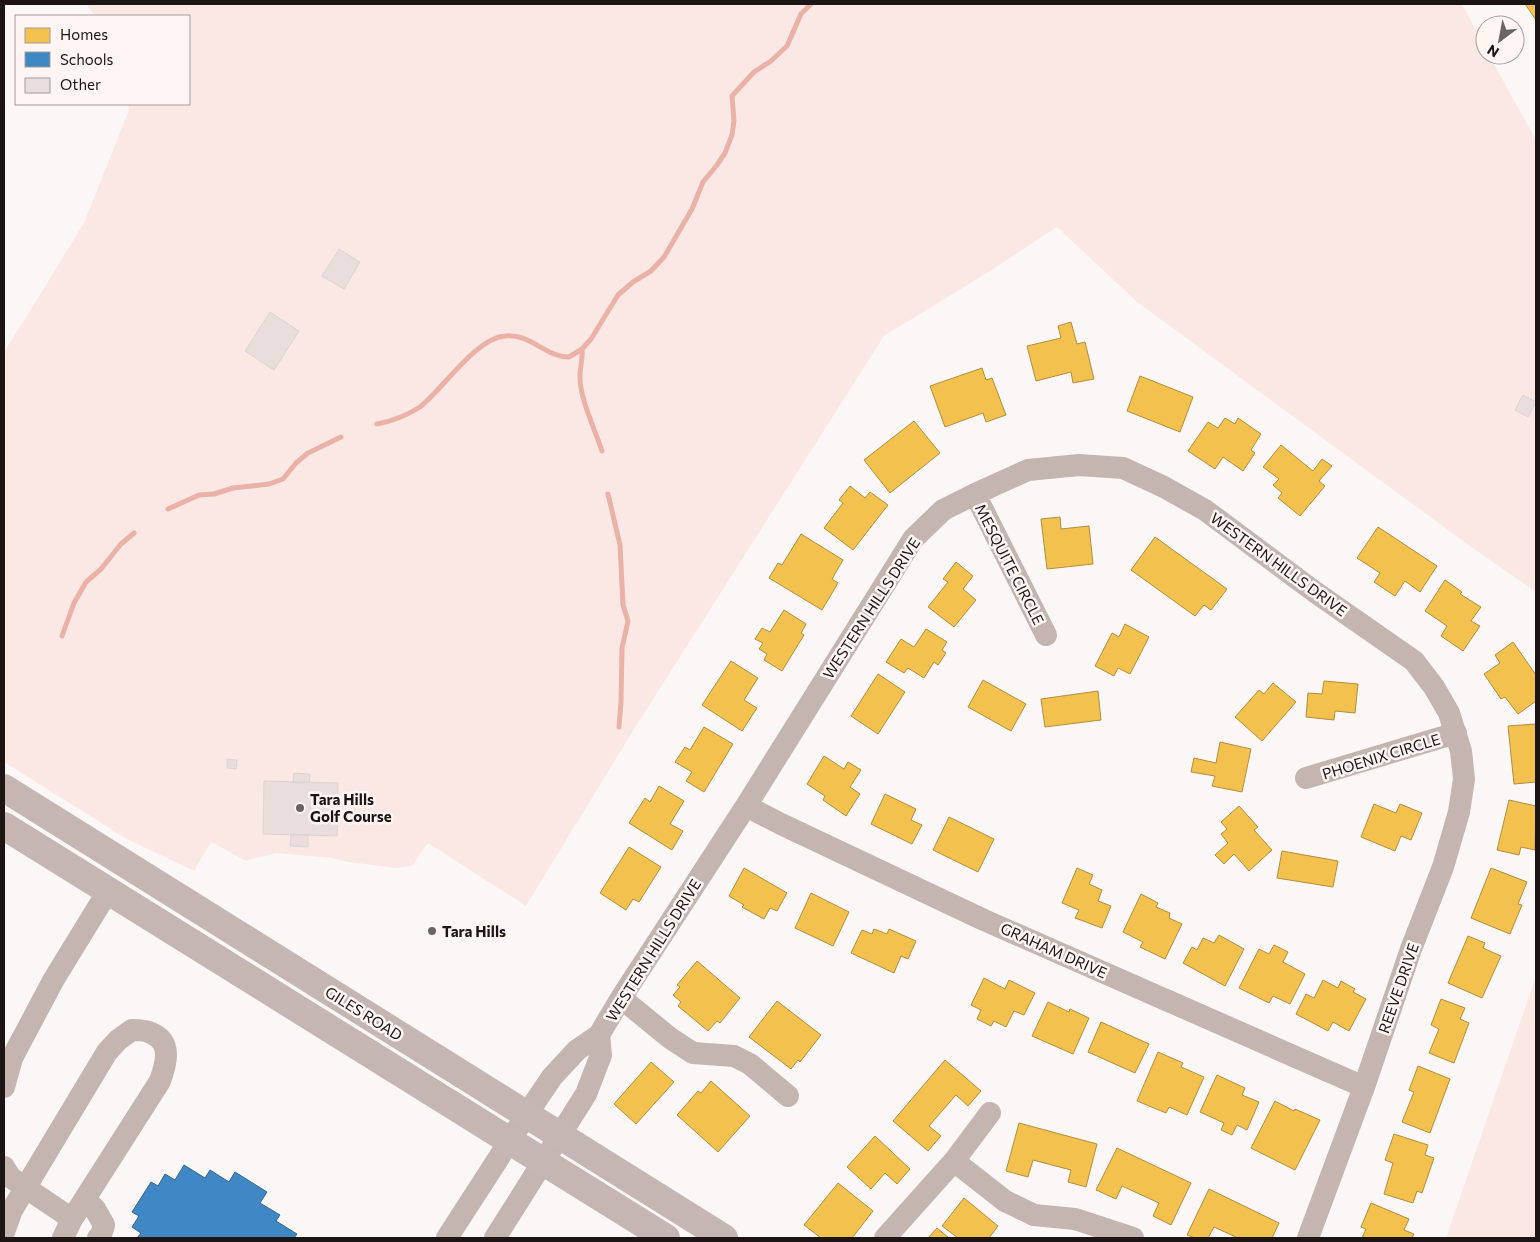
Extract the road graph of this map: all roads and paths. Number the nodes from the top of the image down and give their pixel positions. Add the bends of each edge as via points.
1 (974, 494) junction
2 (1046, 634) dead end
3 (1456, 733) junction
4 (1306, 778) dead end
5 (4, 788) edge
6 (746, 806) junction
7 (4, 826) edge
8 (108, 891) junction
9 (621, 998) junction
10 (600, 1035) junction
11 (4, 1087) edge
12 (1364, 1087) junction
13 (788, 1096) dead end
14 (990, 1113) dead end
15 (526, 1114) junction
16 (560, 1135) junction
17 (510, 1141) junction
18 (543, 1161) junction
19 (954, 1161) junction
20 (4, 1167) edge
21 (25, 1187) junction
22 (85, 1199) junction
23 (68, 1228) edge
24 (4, 1232) edge
25 (98, 1238) edge
26 (447, 1238) edge
27 (495, 1238) edge
28 (666, 1238) edge
29 (724, 1238) edge
30 (885, 1238) edge
31 (1133, 1238) edge
32 (1308, 1238) edge

1 - 2 street, MESQUITE CIRCLE
1 - 3 street, WESTERN HILLS DRIVE via 1028,470 1079,465 1123,468 1164,487 1205,510 1414,661 1434,687
1 - 6 street, WESTERN HILLS DRIVE via 943,510 913,538
3 - 4 street, PHOENIX CIRCLE
3 - 12 street, REEVE DRIVE via 1462,751 1464,779 1459,812 1443,868 1411,949
5 - 15 main road, GILES ROAD
6 - 9 street, WESTERN HILLS DRIVE
6 - 12 street, GRAHAM DRIVE via 984,920
7 - 8 main road
8 - 11 street via 54,979 12,1058
8 - 17 main road
9 - 10 street, WESTERN HILLS DRIVE
9 - 13 street via 693,1053 734,1056 750,1064
10 - 15 street, WESTERN HILLS DRIVE via 577,1050 552,1077
10 - 16 street, WESTERN HILLS DRIVE via 601,1056 586,1094
12 - 32 street, REEVE DRIVE
14 - 19 street
15 - 16 main road, GILES ROAD
15 - 17 street, WESTERN HILLS DRIVE
16 - 18 street, WESTERN HILLS DRIVE
16 - 29 main road, GILES ROAD
17 - 18 main road
17 - 26 street, WESTERN HILLS DRIVE
18 - 27 street, WESTERN HILLS DRIVE
18 - 28 main road
19 - 30 street
19 - 31 street via 1005,1200 1034,1215 1075,1219
20 - 21 street via 10,1178
21 - 22 street via 108,1052 132,1030 152,1033 164,1043 166,1052 167,1060 160,1081
21 - 23 street
21 - 24 street
22 - 23 street
22 - 25 street via 104,1225

